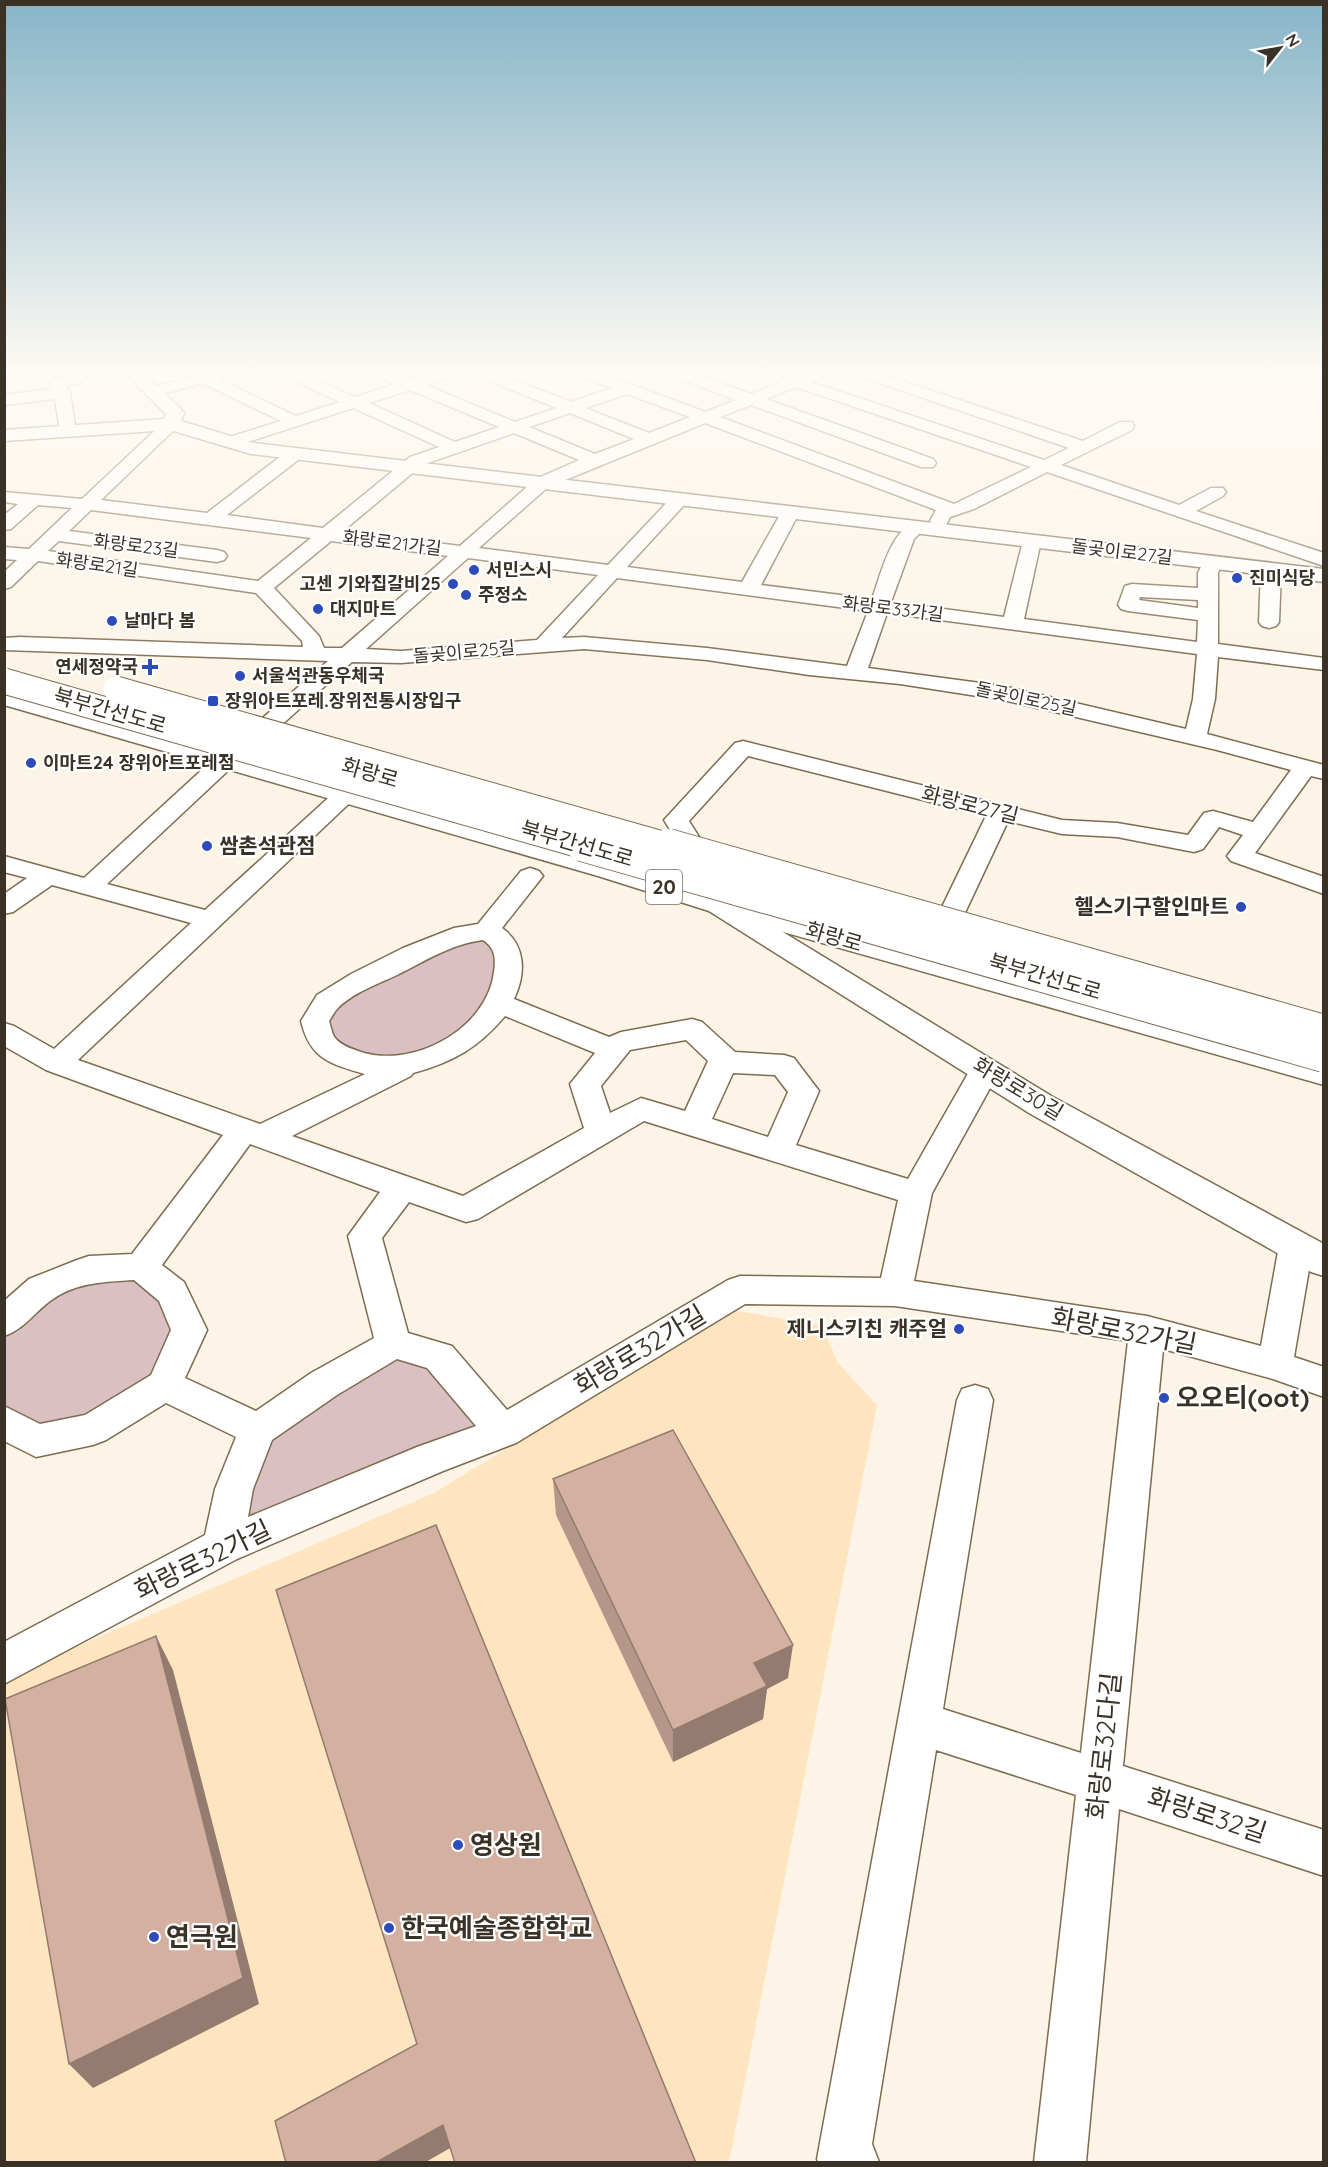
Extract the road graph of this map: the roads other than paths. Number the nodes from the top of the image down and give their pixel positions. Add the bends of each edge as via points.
1 (119, 474) edge
2 (269, 474) edge
3 (401, 474) edge
4 (468, 474) edge
5 (562, 474) edge
6 (858, 474) edge
7 (1028, 474) edge
8 (1065, 474) edge
9 (542, 483) junction
10 (1217, 492) dead end
11 (4, 497) edge
12 (35, 499) junction
13 (680, 500) junction
14 (89, 503) junction
15 (954, 510) junction
16 (1180, 512) junction
17 (790, 513) junction
18 (212, 518) junction
19 (253, 524) junction
20 (4, 525) edge
21 (919, 528) junction
22 (56, 535) junction
23 (328, 536) junction
24 (1032, 542) junction
25 (463, 552) junction
26 (4, 554) edge
27 (34, 555) junction
28 (216, 556) junction
29 (1323, 560) edge
30 (1212, 563) junction
31 (1271, 570) junction
32 (613, 572) junction
33 (1323, 576) edge
34 (189, 578) junction
35 (4, 583) edge
36 (262, 588) junction
37 (748, 590) junction
38 (1208, 595) junction
39 (879, 608) junction
40 (1207, 615) junction
41 (1269, 622) dead end
42 (1012, 624) junction
43 (4, 644) edge
44 (544, 645) junction
45 (1207, 649) junction
46 (314, 653) junction
47 (348, 655) junction
48 (4, 658) edge
49 (1323, 664) edge
50 (4, 672) edge
51 (855, 673) junction
52 (4, 681) edge
53 (4, 697) edge
54 (1196, 737) junction
55 (250, 740) junction
56 (225, 760) junction
57 (1315, 769) edge
58 (346, 795) junction
59 (1000, 812) junction
60 (1258, 831) junction
61 (4, 864) edge
62 (705, 867) junction
63 (48, 876) junction
64 (530, 876) dead end
65 (1323, 886) edge
66 (89, 887) junction
67 (719, 905) junction
68 (4, 906) edge
69 (211, 920) junction
70 (486, 931) junction
71 (942, 934) junction
72 (499, 1003) junction
73 (1323, 1031) edge
74 (4, 1033) edge
75 (1323, 1041) edge
76 (614, 1050) junction
77 (1323, 1056) edge
78 (722, 1062) junction
79 (56, 1063) junction
80 (410, 1064) junction
81 (985, 1070) junction
82 (1323, 1074) edge
83 (694, 1125) junction
84 (601, 1132) junction
85 (253, 1133) junction
86 (777, 1150) junction
87 (402, 1187) junction
88 (916, 1193) junction
89 (1310, 1254) edge
90 (141, 1267) junction
91 (895, 1292) junction
92 (7, 1316) edge
93 (1148, 1330) junction
94 (393, 1344) junction
95 (1275, 1365) junction
96 (1323, 1382) edge
97 (164, 1385) junction
98 (975, 1400) dead end
99 (4, 1422) edge
100 (258, 1430) junction
101 (503, 1432) junction
102 (223, 1546) junction
103 (4, 1664) edge
104 (919, 1723) junction
105 (1101, 1780) junction
106 (1323, 1853) edge
107 (853, 2163) edge
108 (1060, 2163) edge

1 - 14 street, 화랑로23길
2 - 18 street
3 - 23 street
4 - 9 main road, 돌곶이로27길
5 - 9 street
6 - 15 street
7 - 15 street
8 - 16 street
9 - 13 main road, 돌곶이로27길
9 - 25 street
10 - 16 street
11 - 12 street, 화랑로21가길
12 - 14 street, 화랑로21가길
12 - 20 street
13 - 17 main road, 돌곶이로27길
13 - 32 street
14 - 18 street, 화랑로21가길
14 - 22 street, 화랑로23길
15 - 21 street via 943,513 938,522
16 - 29 street
17 - 21 main road, 돌곶이로27길
17 - 37 street
18 - 19 street, 화랑로21가길
19 - 23 street, 화랑로21가길
19 - 28 street
21 - 24 main road, 돌곶이로27길
21 - 39 street via 905,537
22 - 27 street, 화랑로23길
22 - 28 street, 화랑로23길
23 - 25 street, 화랑로21가길
23 - 36 street
24 - 30 main road, 돌곶이로27길
24 - 42 street
25 - 32 street, 화랑로33가길
25 - 47 street
26 - 27 street, 화랑로21길
27 - 34 street, 화랑로21길
27 - 35 street, 화랑로23길
28 - 34 street
30 - 31 main road, 돌곶이로27길
30 - 38 street
31 - 33 main road, 돌곶이로27길
31 - 41 street
32 - 37 street, 화랑로33가길
32 - 44 street, 돌곶이로25길
34 - 36 street, 화랑로21길
36 - 46 street via 312,640
37 - 39 street, 화랑로33가길
38 - 40 street
38 - 40 street, 돌곶이로27길 via 1132,590 1128,605
39 - 42 street, 화랑로33가길
39 - 51 street
40 - 45 street
42 - 45 street, 화랑로33가길
43 - 46 street
44 - 47 street, 돌곶이로25길 via 401,657
44 - 51 street, 돌곶이로25길 via 584,643 707,654
45 - 49 street, 화랑로33가길
45 - 54 street
46 - 47 street
47 - 55 street
48 - 73 main road, 북부간선도로, bridge
50 - 55 main road, 화랑로 / 20
51 - 54 street, 돌곶이로25길 via 1003,693
52 - 77 main road, 북부간선도로, bridge
53 - 56 main road, 화랑로 / 20
54 - 57 street, 돌곶이로25길
55 - 62 main road, 화랑로 / 20
56 - 58 main road, 화랑로 / 20
56 - 66 street
57 - 60 street
58 - 67 main road, 화랑로 / 20
58 - 69 street, 화랑로
59 - 60 street, 화랑로27길 via 1062,827 1117,830 1194,844 1213,818
59 - 62 street, 화랑로27길 via 742,748 676,820
59 - 71 street
60 - 65 street via 1240,856
61 - 63 street
62 - 71 main road, 화랑로 / 20
63 - 66 street
63 - 68 street
64 - 70 street
66 - 69 street
67 - 81 main road, 화랑로30길
67 - 82 main road, 화랑로 / 20
69 - 79 street, 화랑로
70 - 72 street via 508,949 509,976
70 - 80 street via 464,934 361,980 327,1002 315,1021 319,1041 337,1054 377,1068
71 - 75 main road, 화랑로 / 20
72 - 76 street
72 - 80 street via 465,1040
74 - 79 street
76 - 78 street via 621,1042 692,1029 724,1059
76 - 84 street via 585,1084
78 - 83 street
78 - 86 street via 784,1065 804,1091
79 - 85 street
80 - 85 street
81 - 88 street
81 - 89 main road, 화랑로30길
83 - 84 street via 641,1109
83 - 86 street
84 - 87 street via 466,1210
85 - 87 street
85 - 90 street
86 - 88 street
87 - 94 street via 365,1236
88 - 91 street
89 - 95 street
90 - 92 street via 89,1269 41,1289
90 - 97 street via 172,1292 189,1330
91 - 93 street, 화랑로32가길
91 - 101 street, 화랑로32가길 via 740,1290
93 - 95 street, 화랑로32가길
93 - 105 street, 화랑로32다길
94 - 100 street via 324,1384
94 - 101 street via 439,1356
95 - 96 street, 화랑로32가길
97 - 99 street via 93,1429 36,1441
97 - 100 street
98 - 104 street
100 - 102 street via 234,1489
101 - 102 street, 화랑로32가길
102 - 103 street, 화랑로32가길
104 - 105 street, 화랑로32길
104 - 107 street via 843,2159
105 - 106 street, 화랑로32길
105 - 108 street, 화랑로32다길

